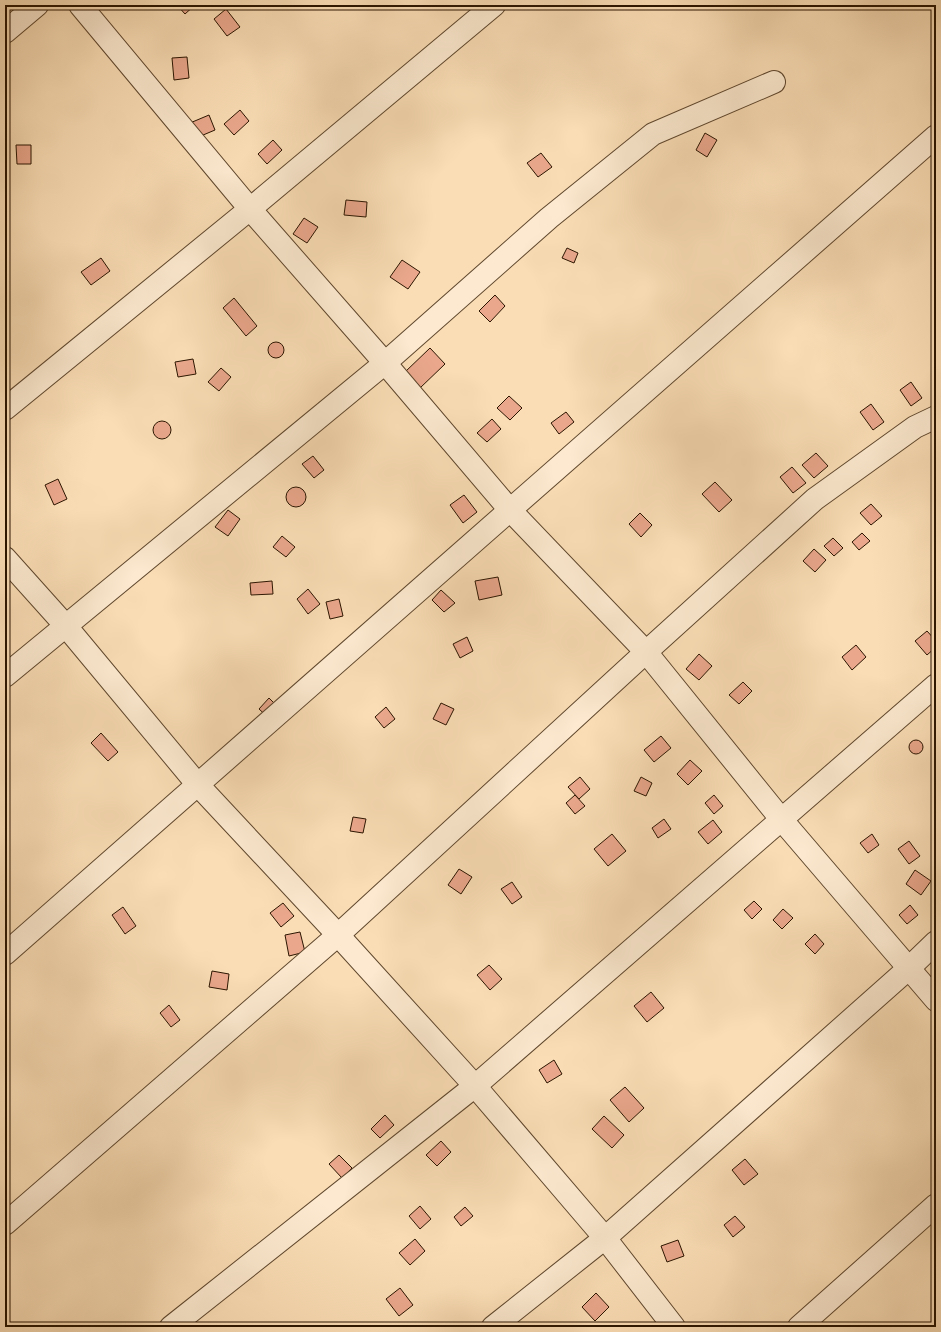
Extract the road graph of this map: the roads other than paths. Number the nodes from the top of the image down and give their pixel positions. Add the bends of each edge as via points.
1 (37, 5) edge
2 (80, 5) edge
3 (494, 5) edge
4 (5, 32) edge
5 (774, 82) dead end
6 (936, 136) edge
7 (250, 209) junction
8 (385, 363) junction
9 (5, 410) edge
10 (936, 417) edge
11 (510, 510) junction
12 (5, 558) edge
13 (65, 625) junction
14 (646, 652) junction
15 (5, 676) edge
16 (936, 684) edge
17 (198, 785) junction
18 (781, 819) junction
19 (338, 935) junction
20 (936, 942) edge
21 (5, 954) edge
22 (908, 969) junction
23 (936, 1000) edge
24 (476, 1086) junction
25 (936, 1205) edge
26 (5, 1224) edge
27 (605, 1238) junction
28 (171, 1327) edge
29 (493, 1327) edge
30 (674, 1327) edge
31 (799, 1327) edge

1 - 4 street
2 - 7 street
3 - 7 street
5 - 8 street via 653,134 549,218
6 - 11 street
7 - 8 street
7 - 9 street
8 - 11 street
8 - 13 street
10 - 14 street via 915,427 815,499
11 - 14 street
11 - 17 street
12 - 13 street
13 - 15 street
13 - 17 street
14 - 18 street
14 - 19 street
16 - 18 street
17 - 19 street
17 - 21 street
18 - 22 street
18 - 24 street
19 - 24 street
19 - 26 street
20 - 22 street
22 - 23 street
22 - 27 street
24 - 27 street
24 - 28 street
25 - 31 street
27 - 29 street
27 - 30 street

